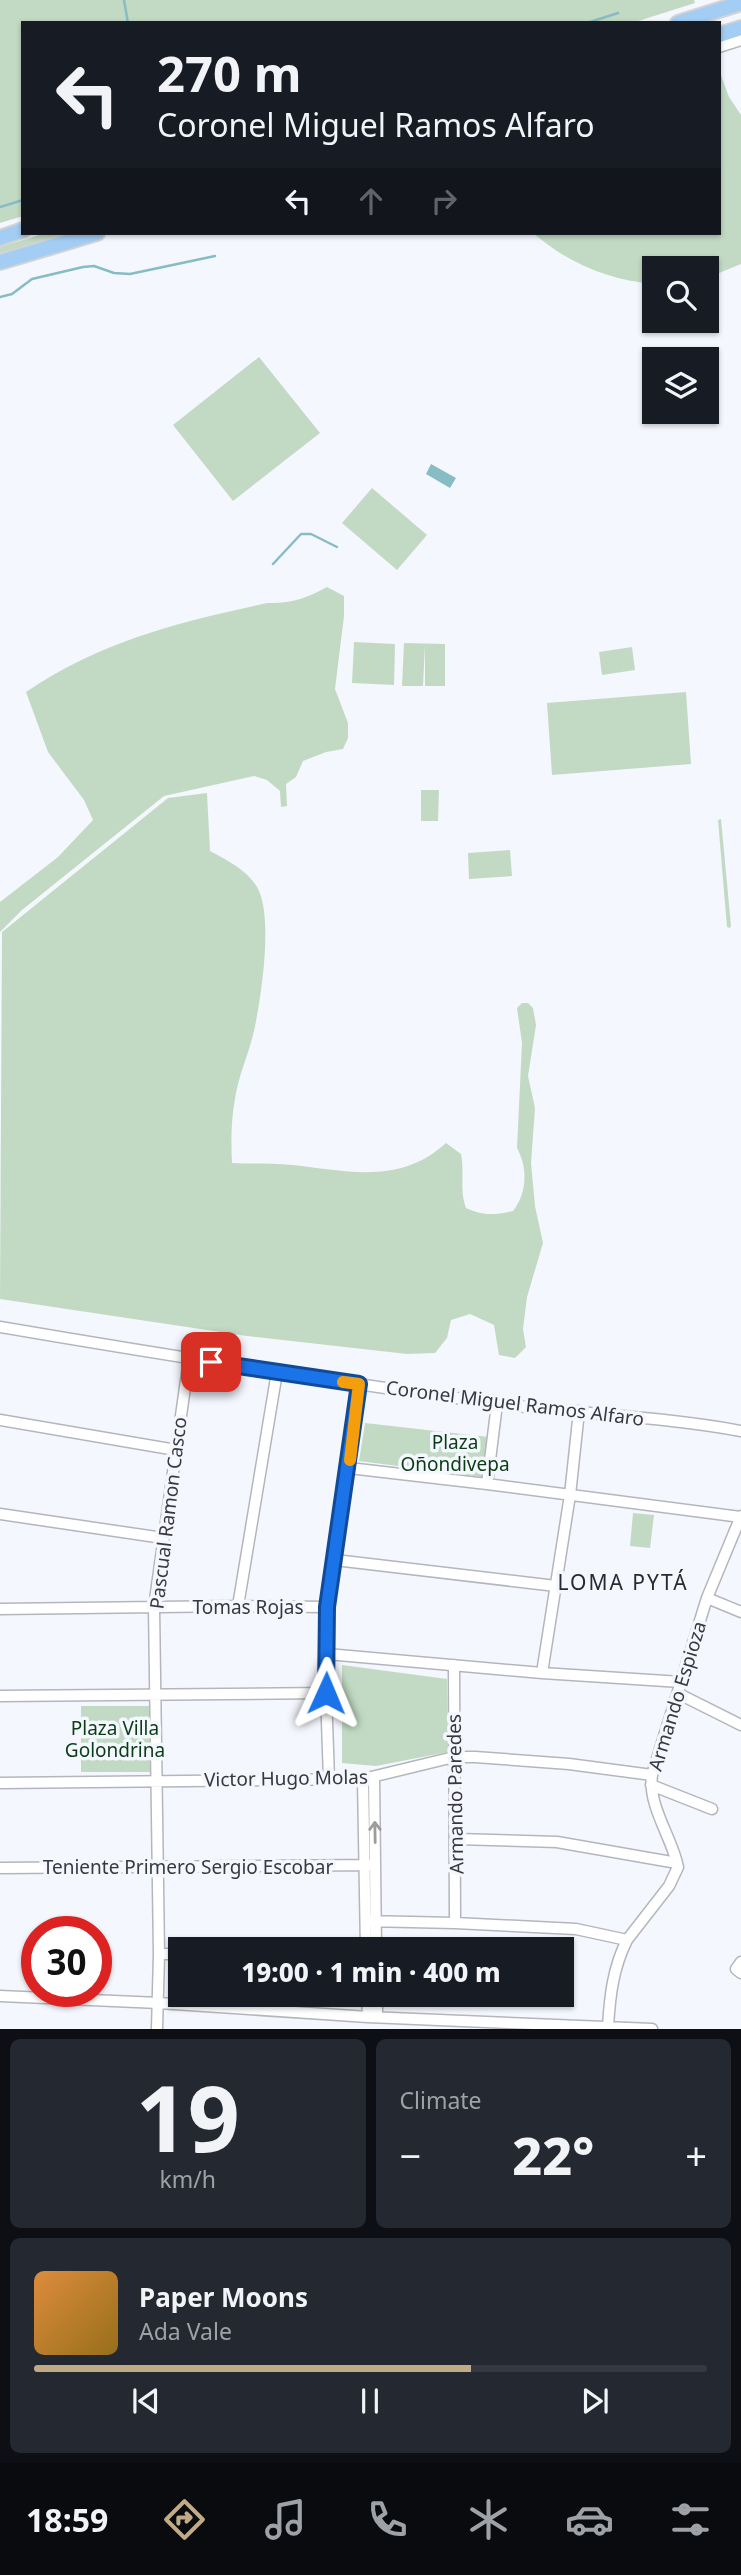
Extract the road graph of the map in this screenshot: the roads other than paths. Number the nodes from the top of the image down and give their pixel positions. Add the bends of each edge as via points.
1 (741, 3) edge
2 (684, 21) edge
3 (741, 27) edge
4 (721, 34) edge
5 (741, 40) edge
6 (721, 46) edge
7 (21, 231) edge
8 (90, 235) edge
9 (0, 237) edge
10 (0, 262) edge
11 (0, 1327) edge
12 (188, 1359) junction
13 (277, 1373) junction
14 (359, 1384) junction
15 (497, 1404) junction
16 (579, 1411) junction
17 (0, 1420) edge
18 (741, 1431) edge
19 (176, 1450) junction
20 (349, 1468) junction
21 (487, 1484) junction
22 (570, 1495) junction
23 (0, 1514) edge
24 (741, 1517) edge
25 (163, 1538) junction
26 (335, 1560) junction
27 (556, 1586) junction
28 (707, 1598) junction
29 (238, 1606) junction
30 (154, 1607) junction
31 (327, 1607) junction
32 (0, 1609) edge
33 (741, 1612) edge
34 (327, 1654) junction
35 (454, 1665) junction
36 (542, 1673) junction
37 (681, 1682) junction
38 (326, 1693) junction
39 (678, 1694) junction
40 (157, 1695) junction
41 (0, 1696) edge
42 (741, 1725) edge
43 (454, 1757) junction
44 (369, 1778) junction
45 (329, 1779) junction
46 (652, 1780) junction
47 (155, 1781) junction
48 (0, 1783) edge
49 (712, 1809) dead end
50 (456, 1839) junction
51 (677, 1863) junction
52 (370, 1865) junction
53 (158, 1867) junction
54 (0, 1868) edge
55 (371, 1921) junction
56 (455, 1923) junction
57 (368, 1937) edge
58 (374, 1937) edge
59 (627, 1940) junction
60 (159, 1954) junction
61 (168, 1954) edge
62 (741, 1962) edge
63 (741, 1973) edge
64 (0, 1996) edge
65 (159, 2003) junction
66 (370, 2007) edge
67 (375, 2007) edge
68 (373, 2017) junction
69 (608, 2026) junction
70 (157, 2029) edge
71 (652, 2029) edge

1 - 2 highway
3 - 4 highway
5 - 6 street
7 - 9 highway
8 - 10 highway
11 - 12 street, Coronel Miguel Ramos Alfaro
12 - 13 street, Coronel Miguel Ramos Alfaro
12 - 19 street, Pascual Ramon Casco
13 - 14 street, Coronel Miguel Ramos Alfaro
13 - 29 street
14 - 15 street, Coronel Miguel Ramos Alfaro
14 - 20 street
15 - 16 street, Coronel Miguel Ramos Alfaro
15 - 21 street
16 - 18 street, Coronel Miguel Ramos Alfaro
16 - 22 street
17 - 19 street
19 - 25 street, Pascual Ramon Casco
20 - 21 street
20 - 26 street
21 - 22 street
22 - 24 street
22 - 27 street
23 - 25 street
24 - 28 street, Armando Espioza
25 - 30 street, Pascual Ramon Casco
26 - 27 street
26 - 31 street
27 - 36 street
28 - 33 street
28 - 37 street, Armando Espioza
29 - 30 street, Tomas Rojas
29 - 31 street, Tomas Rojas
30 - 32 street, Tomas Rojas
30 - 40 street, Pascual Ramon Casco
31 - 34 street
34 - 35 street
34 - 38 street
35 - 36 street
35 - 43 street, Armando Paredes
36 - 37 street
37 - 39 street, Armando Espioza
38 - 40 street
38 - 45 street
39 - 42 street
39 - 46 street, Armando Espioza
40 - 41 street
40 - 47 street, Pascual Ramon Casco
43 - 44 street, Victor Hugo Molas
43 - 46 street, Victor Hugo Molas via 569,1764
43 - 50 street, Armando Paredes
44 - 45 street, Victor Hugo Molas
44 - 52 street
45 - 47 street, Victor Hugo Molas
46 - 49 street, Victor Hugo Molas
46 - 51 street, Armando Espioza
47 - 48 street, Victor Hugo Molas
47 - 53 street, Pascual Ramon Casco
50 - 51 street via 557,1842
50 - 56 street, Armando Paredes
51 - 59 street via 669,1886
52 - 53 street, Teniente Primero Sergio Escobar
52 - 55 street
53 - 54 street, Teniente Primero Sergio Escobar
53 - 60 street, Pascual Ramon Casco
55 - 56 street
55 - 57 street
55 - 58 street
56 - 59 street via 576,1929
59 - 69 street via 615,1967
60 - 61 street
60 - 65 street, Pascual Ramon Casco
62 - 63 street via 736,1969
64 - 65 street
65 - 68 street
65 - 70 street, Pascual Ramon Casco
66 - 68 street
67 - 68 street
68 - 69 street
69 - 71 street

